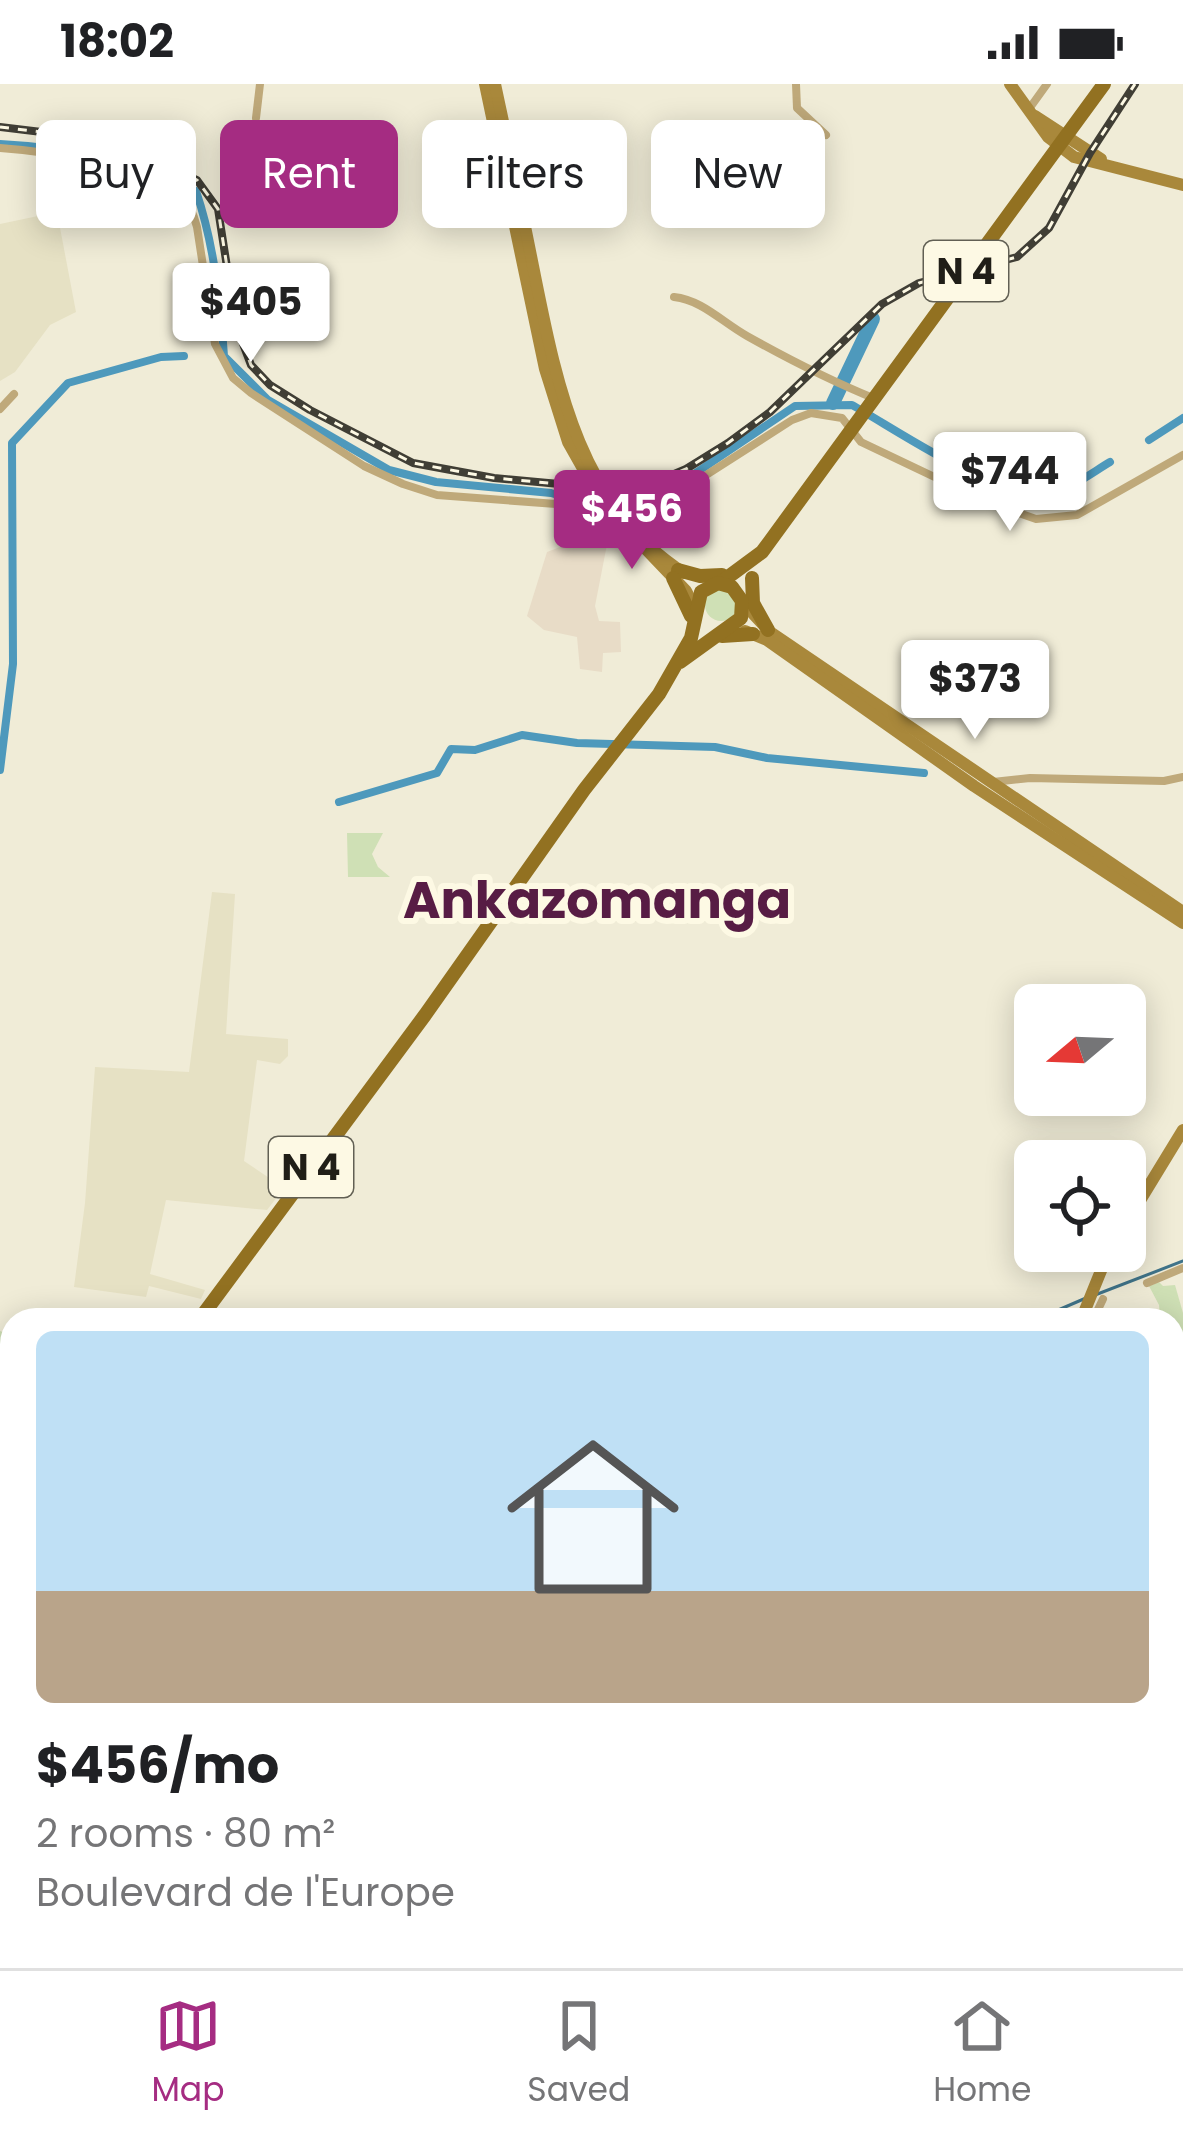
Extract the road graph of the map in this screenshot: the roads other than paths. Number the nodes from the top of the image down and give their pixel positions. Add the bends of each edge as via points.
1 (260, 84) edge
2 (485, 84) edge
3 (495, 84) edge
4 (796, 84) edge
5 (1010, 84) edge
6 (1047, 84) edge
7 (1103, 84) edge
8 (1032, 112) junction
9 (256, 118) dead end
10 (826, 135) dead end
11 (1062, 141) junction
12 (0, 148) edge
13 (1183, 185) edge
14 (674, 297) dead end
15 (14, 394) dead end
16 (871, 401) junction
17 (0, 409) edge
18 (854, 425) junction
19 (1183, 455) edge
20 (597, 486) junction
21 (617, 514) junction
22 (748, 573) junction
23 (676, 574) junction
24 (719, 583) junction
25 (743, 602) junction
26 (696, 612) junction
27 (722, 631) junction
28 (760, 632) junction
29 (696, 641) junction
30 (1183, 777) edge
31 (992, 782) junction
32 (1183, 912) edge
33 (1183, 923) edge
34 (1183, 1130) edge
35 (1146, 1191) edge
36 (1183, 1268) edge
37 (1099, 1272) edge
38 (1147, 1282) dead end
39 (1102, 1299) dead end
40 (208, 1308) edge
41 (1088, 1308) edge
42 (1094, 1308) edge

1 - 9 street
2 - 20 main road via 554,403 573,453
3 - 20 main road via 556,380
4 - 10 street via 797,108
5 - 8 main road
6 - 8 street
7 - 11 main road, N 4
8 - 11 main road
11 - 13 main road via 1085,161
11 - 16 main road, N 4
12 - 21 street via 133,173 181,195 194,213 222,363 251,394 364,466 436,495
14 - 16 street via 694,299
15 - 17 street
16 - 18 main road, N 4
18 - 19 street via 861,442 1036,519 1066,519
18 - 21 street via 811,413 792,420 675,495
18 - 22 main road, N 4
20 - 21 main road
21 - 23 main road
22 - 23 main road
22 - 24 main road
22 - 25 main road, N 4
22 - 28 main road
23 - 24 main road
23 - 26 main road
23 - 29 main road
24 - 25 main road
24 - 26 main road via 701,592
25 - 27 main road via 741,618
25 - 28 main road
26 - 27 main road
26 - 29 main road
27 - 28 main road
27 - 29 main road, N 4
28 - 29 main road
28 - 31 main road
28 - 33 main road
29 - 40 main road, N 4
30 - 31 street
31 - 32 main road
34 - 35 main road
36 - 38 street
37 - 41 main road
39 - 42 street

